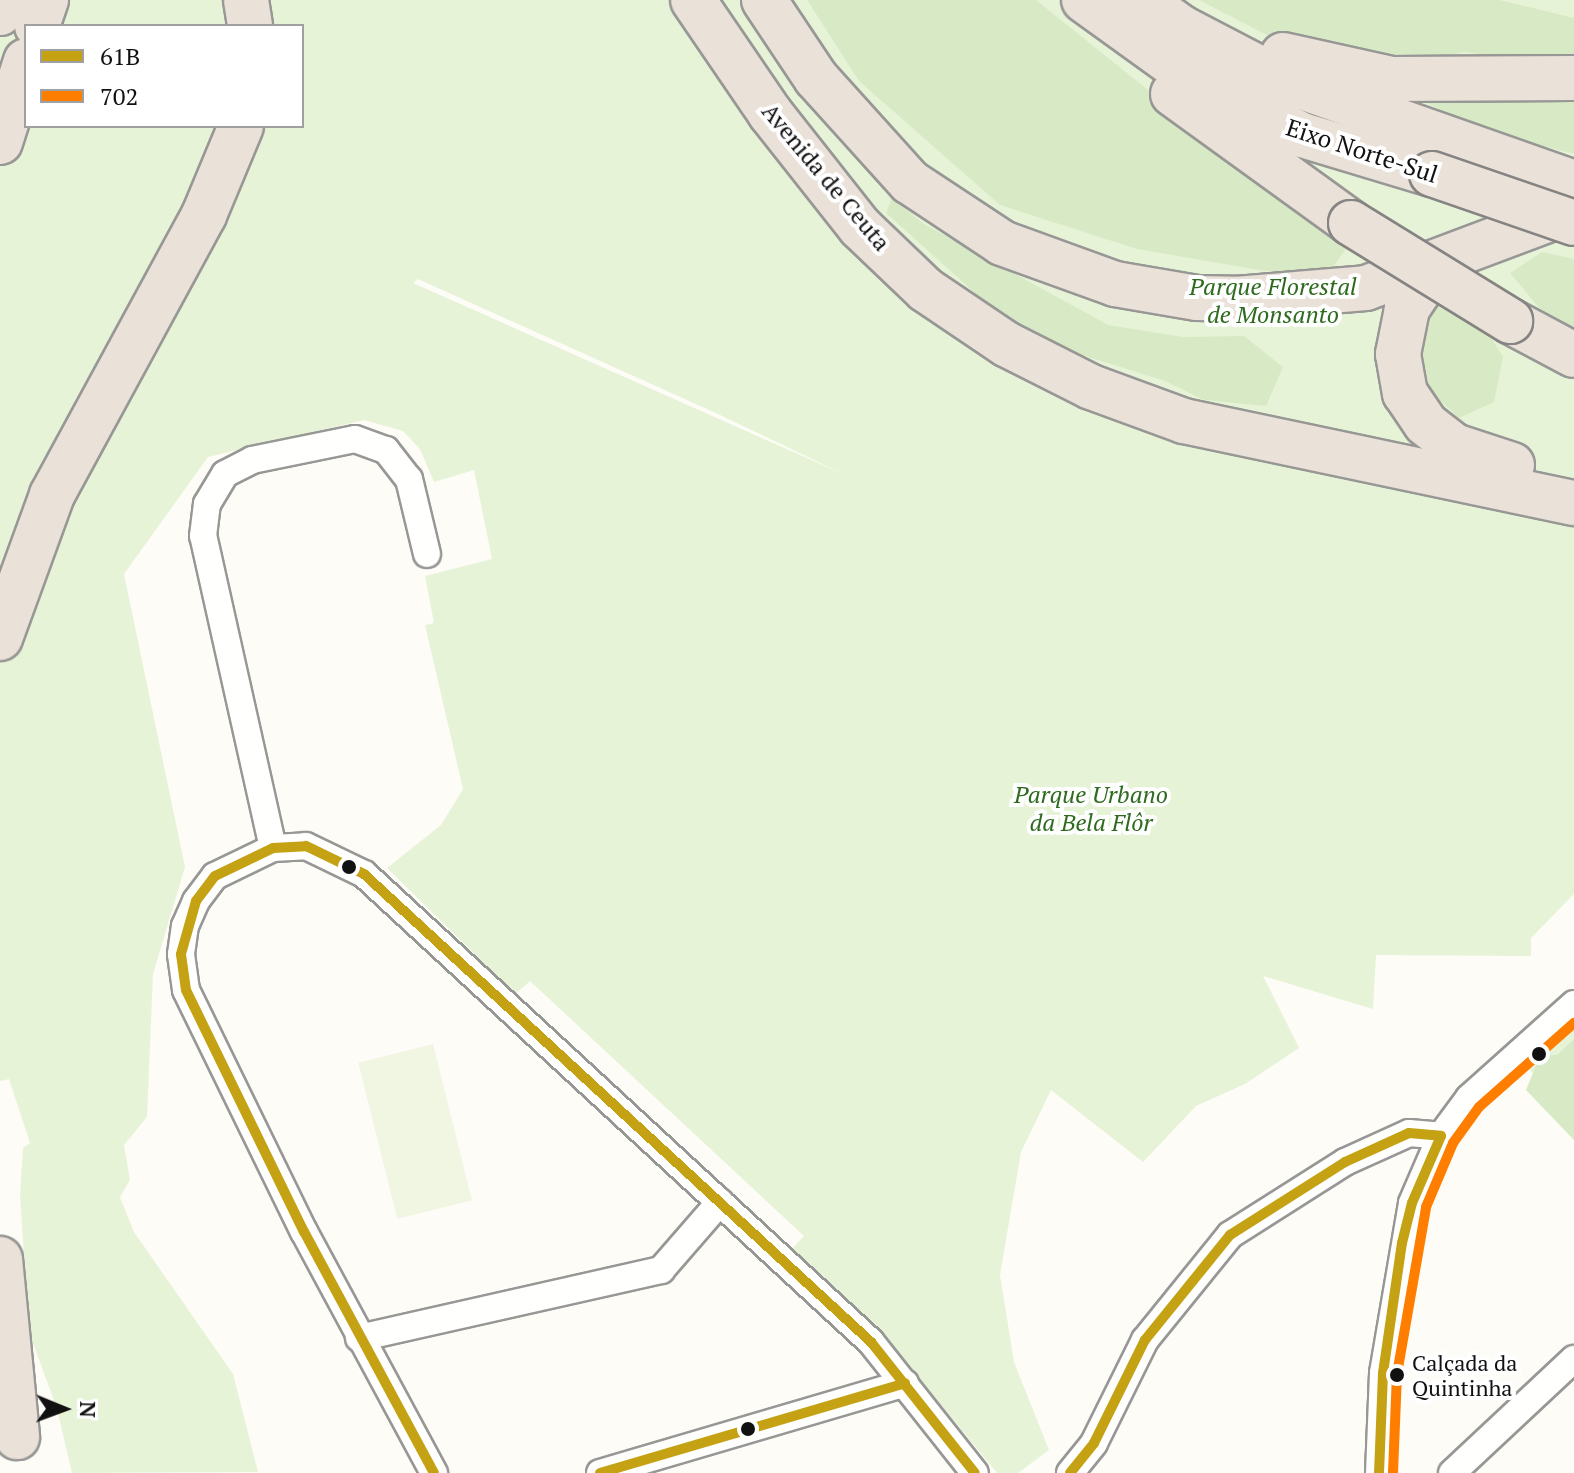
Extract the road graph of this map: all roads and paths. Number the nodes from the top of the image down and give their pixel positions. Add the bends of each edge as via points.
1 (4, 0) edge
2 (46, 0) edge
3 (693, 0) edge
4 (764, 0) edge
5 (1143, 0) edge
6 (1167, 0) edge
7 (1089, 4) edge
8 (0, 13) edge
9 (38, 24) edge
10 (24, 67) edge
11 (816, 78) junction
12 (1574, 78) edge
13 (770, 113) junction
14 (240, 128) edge
15 (0, 142) edge
16 (1574, 183) edge
17 (1574, 210) edge
18 (1574, 223) edge
19 (1455, 256) junction
20 (1574, 355) edge
21 (1298, 447) junction
22 (1574, 477) edge
23 (1574, 503) edge
24 (1574, 526) edge
25 (427, 554) dead end
26 (0, 638) edge
27 (273, 848) junction
28 (1574, 1004) edge
29 (1441, 1136) junction
30 (720, 1202) junction
31 (0, 1259) edge
32 (359, 1338) junction
33 (1574, 1359) edge
34 (0, 1373) edge
35 (905, 1383) junction
36 (21, 1455) edge
37 (434, 1473) edge
38 (600, 1473) edge
39 (975, 1473) edge
40 (1070, 1473) edge
41 (1379, 1473) edge
42 (1452, 1473) edge

1 - 8 highway
2 - 9 highway
3 - 13 highway, Avenida de Ceuta
4 - 11 highway
5 - 16 highway, Eixo Norte-Sul via 1182,28 1282,80
6 - 12 highway via 1279,54 1324,68 1391,79
7 - 18 highway, Eixo Norte-Sul, bridge via 1206,88 1302,135
7 - 20 highway, bridge via 1147,71 1183,103 1351,223
10 - 15 highway
11 - 13 highway
11 - 19 highway via 910,182 1002,243 1055,266 1197,298 1366,288
13 - 21 highway, Avenida de Ceuta via 860,227 926,290 1006,344 1091,387 1184,421
14 - 26 highway via 177,267 52,495
17 - 19 highway
19 - 22 highway via 1429,276 1407,309 1398,354 1405,393 1426,424 1454,446 1501,463
21 - 23 highway
21 - 24 highway
25 - 27 street via 409,479 386,450 355,439 252,460 225,474 207,504 203,536
27 - 30 street via 306,846 364,874
27 - 32 street via 215,876 196,901 181,954 186,990
28 - 29 street via 1469,1098
29 - 40 street via 1409,1133 1345,1162 1230,1235 1145,1340 1094,1443
29 - 41 street via 1412,1203 1402,1243 1383,1373
30 - 32 street via 661,1270
30 - 35 street via 871,1342
31 - 36 highway
32 - 37 street
33 - 42 street
34 - 36 highway
35 - 38 street
35 - 39 street

